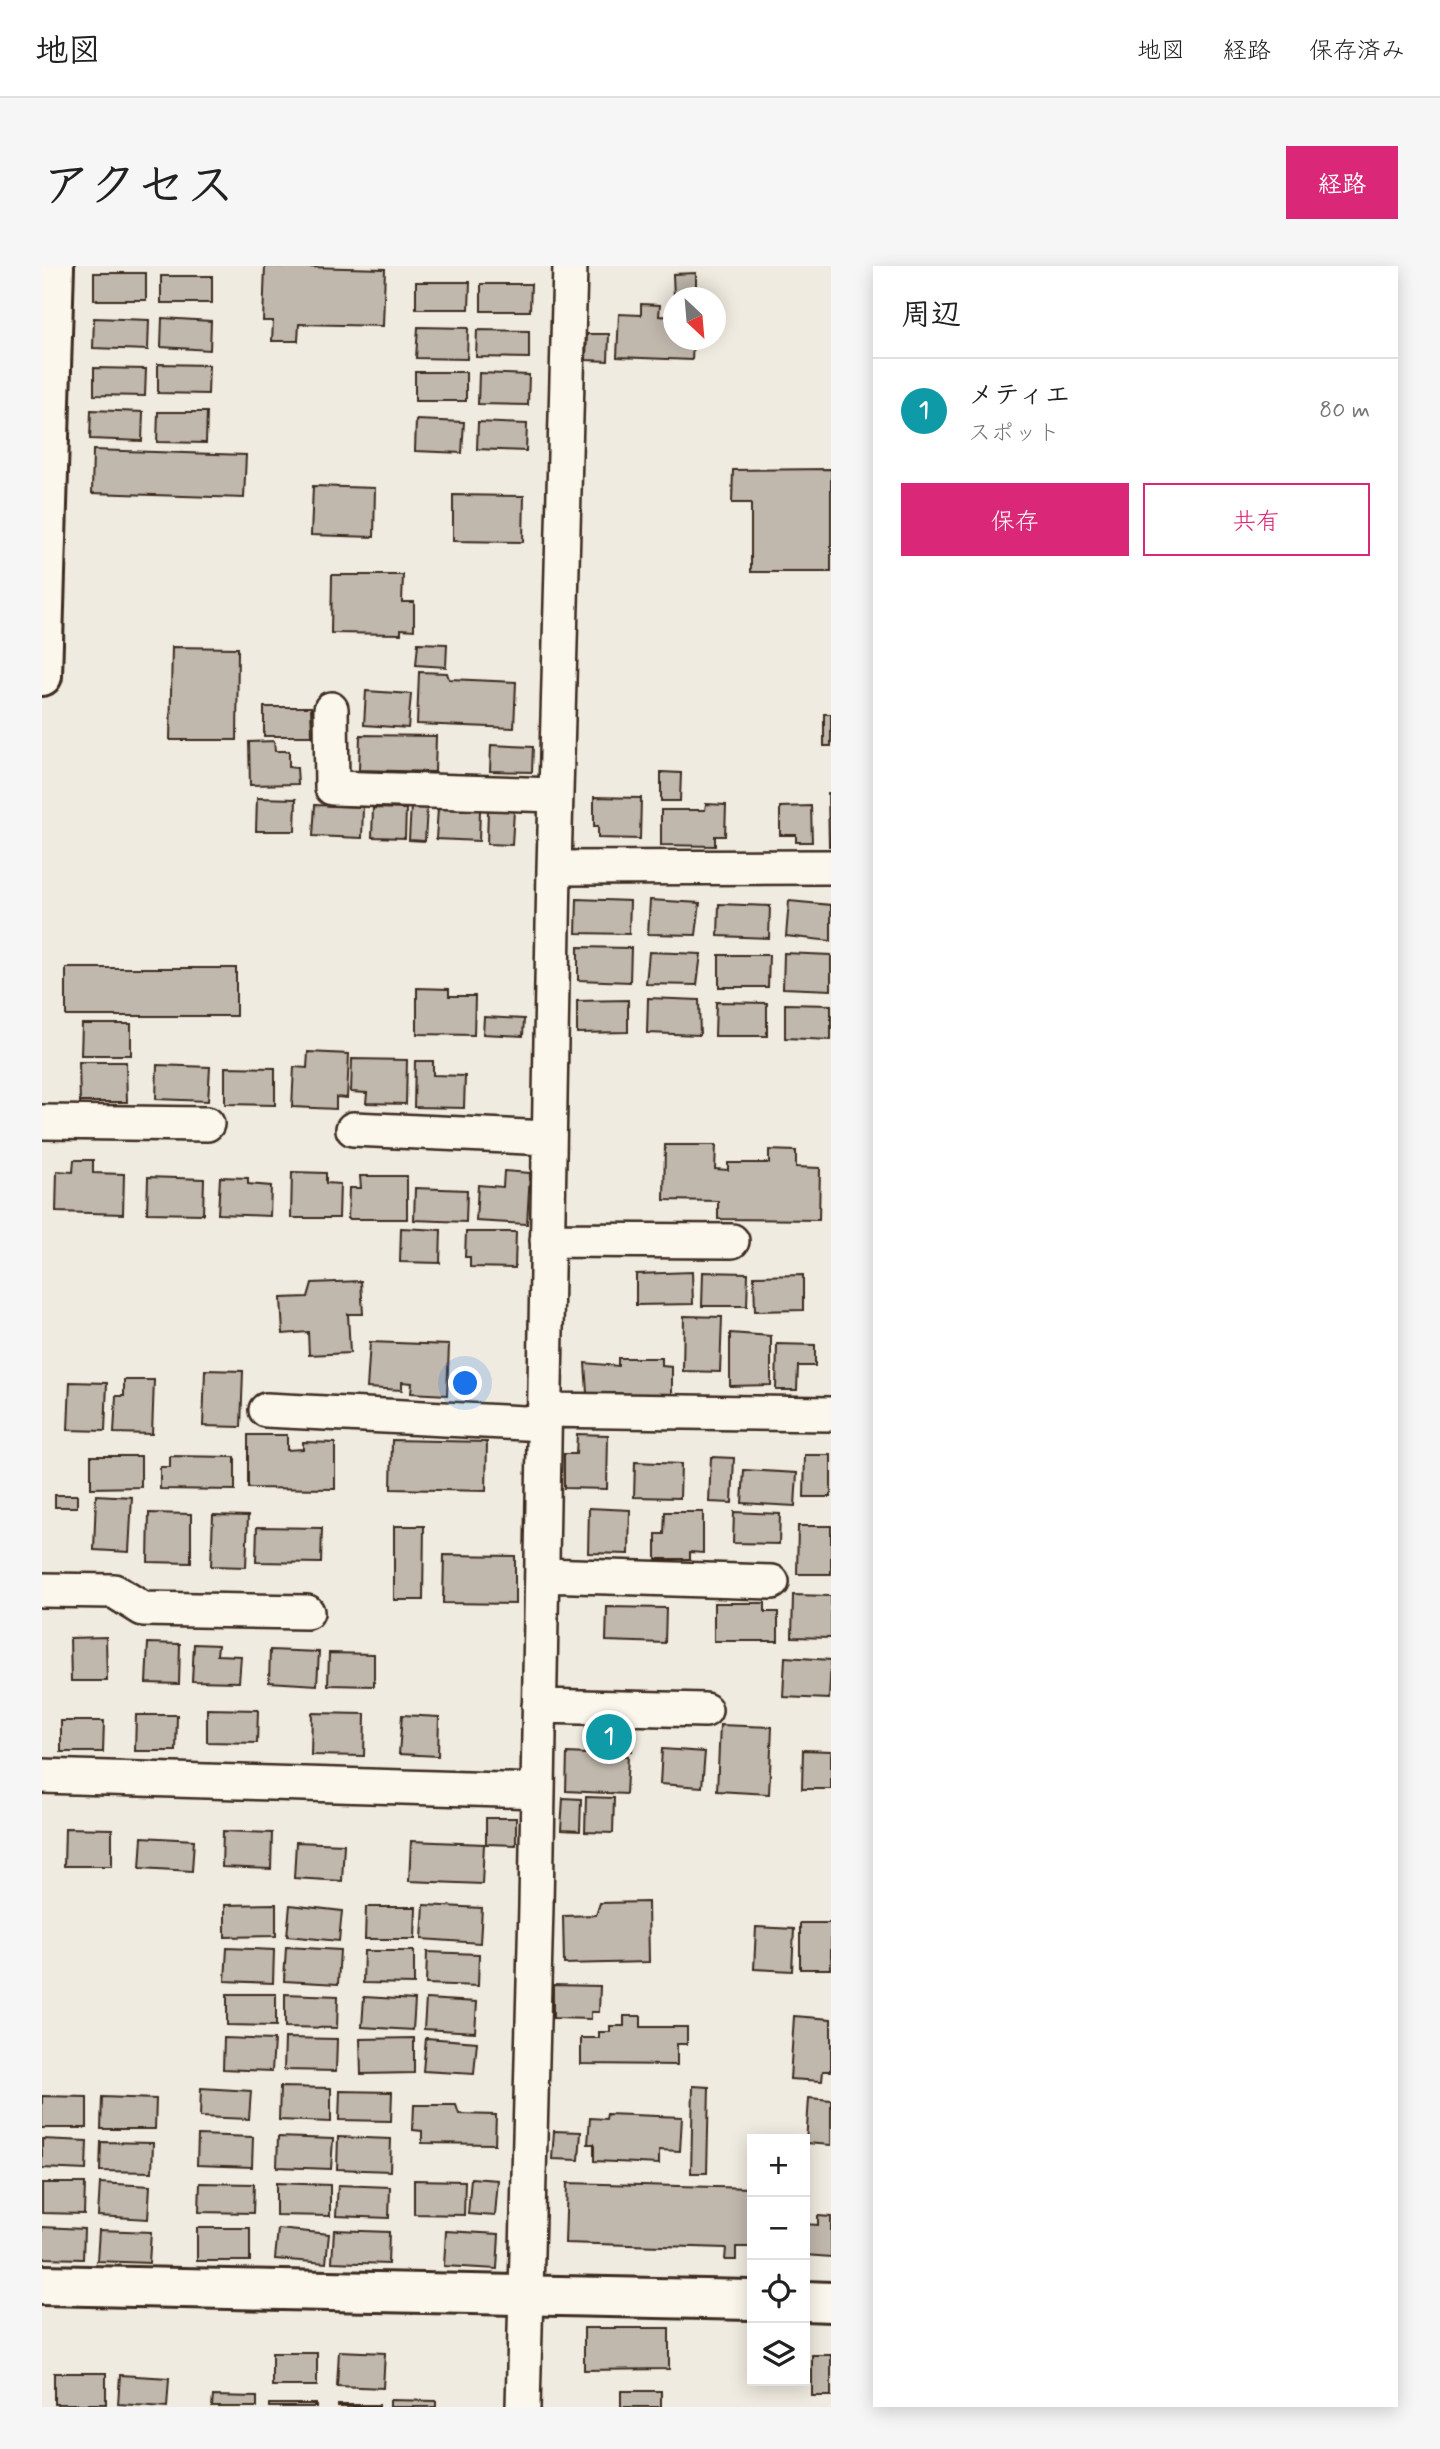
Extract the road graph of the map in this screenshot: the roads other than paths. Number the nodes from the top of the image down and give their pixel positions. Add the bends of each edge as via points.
1 (54, 266) edge
2 (569, 266) edge
3 (42, 676) edge
4 (331, 709) dead end
5 (556, 795) junction
6 (831, 867) edge
7 (554, 868) junction
8 (42, 1122) edge
9 (207, 1124) dead end
10 (353, 1129) dead end
11 (549, 1138) junction
12 (547, 1240) junction
13 (732, 1241) dead end
14 (266, 1410) dead end
15 (831, 1414) edge
16 (544, 1417) junction
17 (542, 1575) junction
18 (772, 1582) dead end
19 (42, 1590) edge
20 (307, 1612) dead end
21 (539, 1706) junction
22 (705, 1710) dead end
23 (42, 1776) edge
24 (538, 1791) junction
25 (42, 2285) edge
26 (526, 2297) junction
27 (747, 2300) edge
28 (810, 2301) edge
29 (831, 2302) edge
30 (523, 2407) edge

1 - 3 street
2 - 5 street
4 - 5 street via 332,788
5 - 7 street
6 - 7 street
7 - 11 street
8 - 9 street
10 - 11 street
11 - 12 street
12 - 13 street
12 - 16 street
14 - 16 street
15 - 16 street
16 - 17 street
17 - 18 street
17 - 21 street
19 - 20 street via 114,1591 143,1609
21 - 22 street
21 - 24 street
23 - 24 street
24 - 26 street
25 - 26 street
26 - 27 street
26 - 30 street
28 - 29 street

